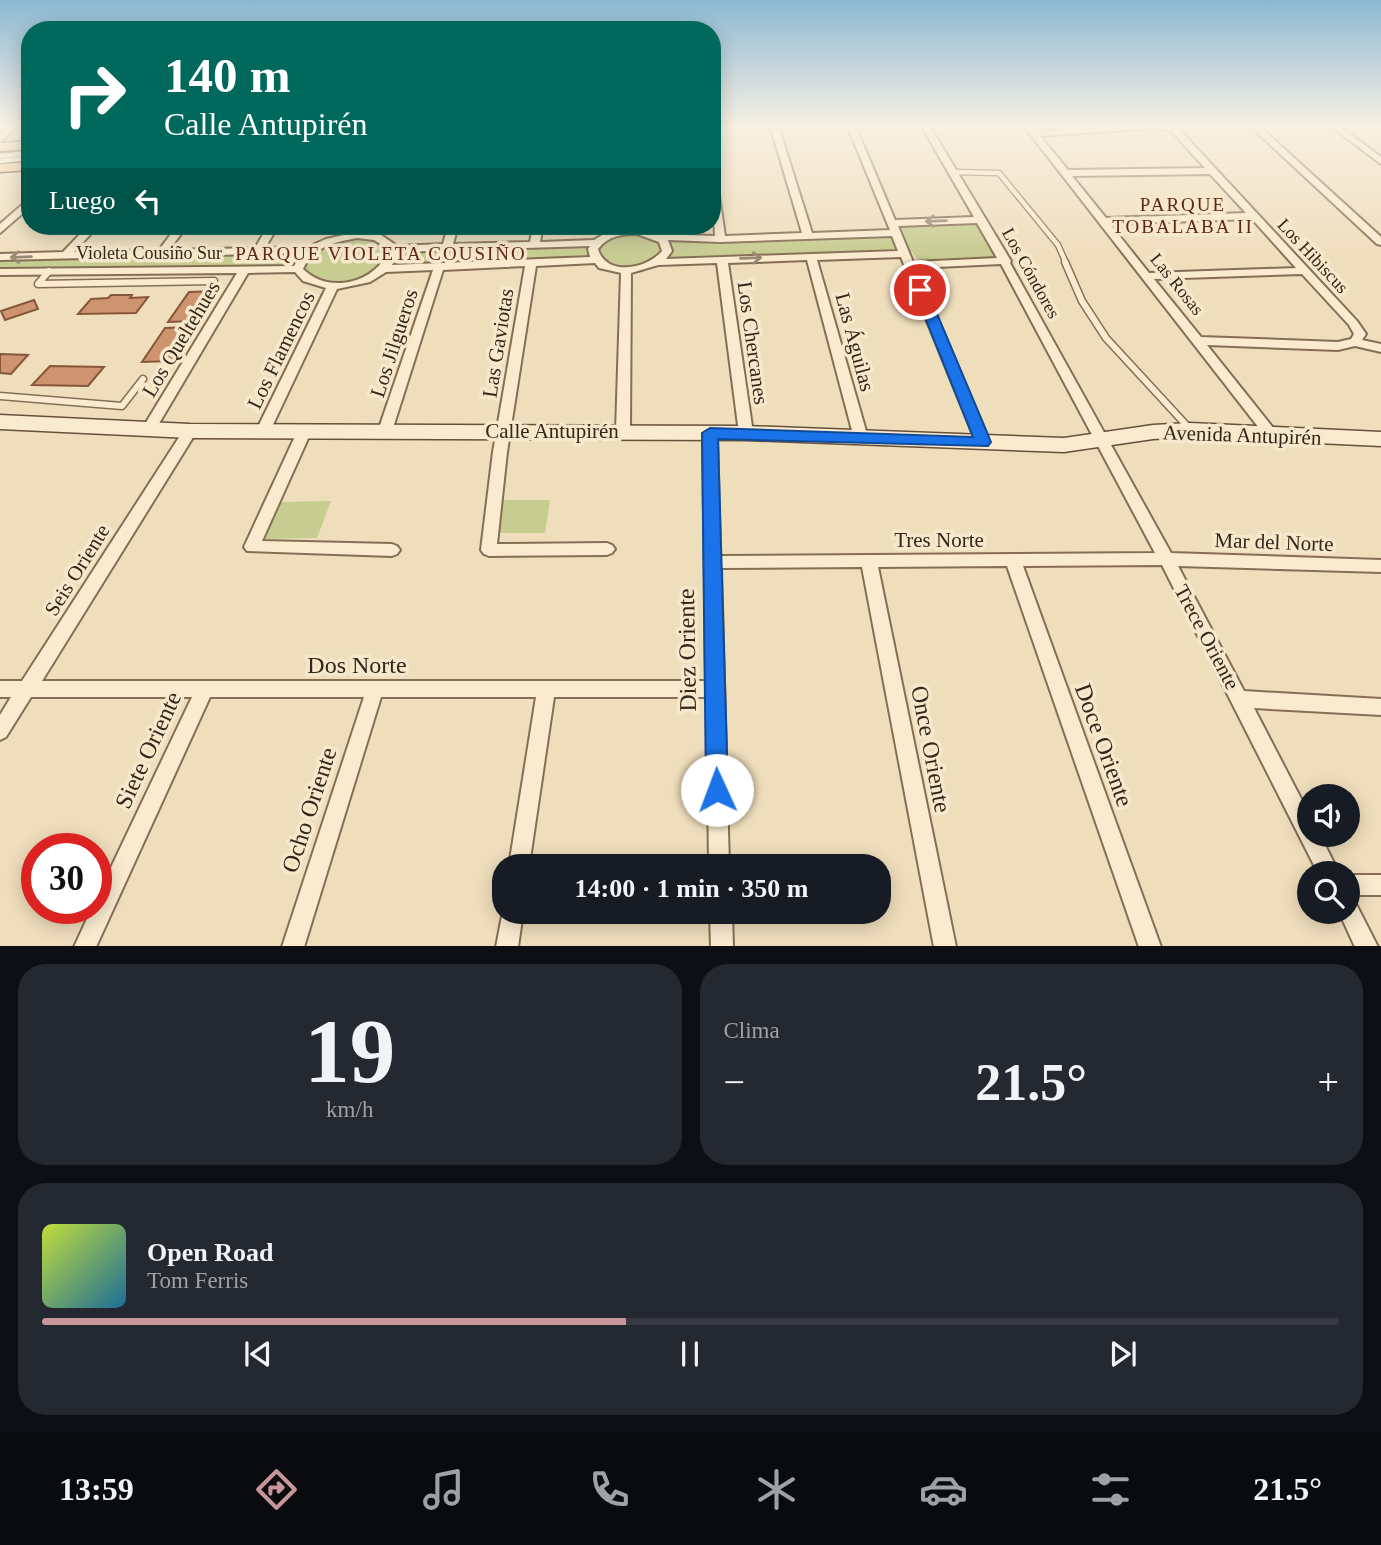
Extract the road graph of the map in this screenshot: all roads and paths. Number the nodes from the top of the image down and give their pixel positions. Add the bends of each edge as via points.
1 (787, 169) edge
2 (869, 169) edge
3 (951, 169) edge
4 (1063, 169) edge
5 (1301, 169) edge
6 (1211, 170) joint
7 (953, 172) junction
8 (1066, 173) junction
9 (21, 210) edge
10 (1255, 216) junction
11 (981, 220) junction
12 (1104, 221) junction
13 (893, 228) junction
14 (0, 230) edge
15 (85, 235) edge
16 (175, 235) edge
17 (268, 235) edge
18 (343, 235) edge
19 (372, 235) edge
20 (450, 235) edge
21 (536, 235) edge
22 (608, 235) edge
23 (653, 235) edge
24 (719, 235) edge
25 (657, 236) junction
26 (807, 236) junction
27 (720, 239) junction
28 (1381, 242) edge
29 (596, 243) junction
30 (535, 244) junction
31 (447, 247) junction
32 (394, 249) junction
33 (310, 250) junction
34 (258, 251) junction
35 (162, 253) junction
36 (66, 255) junction
37 (811, 256) junction
38 (0, 257) edge
39 (722, 259) junction
40 (907, 259) junction
41 (597, 260) junction
42 (1006, 261) junction
43 (531, 262) junction
44 (659, 262) junction
45 (439, 267) junction
46 (298, 268) junction
47 (245, 269) junction
48 (384, 269) junction
49 (626, 270) junction
50 (50, 271) junction
51 (1305, 271) junction
52 (0, 272) edge
53 (1148, 276) junction
54 (214, 281) dead end
55 (333, 286) junction
56 (1200, 341) junction
57 (1355, 342) junction
58 (1381, 348) edge
59 (143, 379) dead end
60 (0, 396) edge
61 (1, 424) edge
62 (149, 429) junction
63 (1191, 430) junction
64 (190, 431) junction
65 (263, 431) junction
66 (504, 431) junction
67 (623, 431) junction
68 (304, 432) junction
69 (385, 432) junction
70 (710, 433) junction
71 (746, 433) junction
72 (1271, 434) junction
73 (861, 438) junction
74 (1381, 439) edge
75 (1103, 440) junction
76 (983, 442) junction
77 (607, 549) dead end
78 (392, 550) dead end
79 (1166, 559) junction
80 (1013, 560) junction
81 (869, 561) junction
82 (712, 562) junction
83 (1381, 566) edge
84 (0, 689) edge
85 (26, 689) junction
86 (205, 689) junction
87 (376, 689) junction
88 (714, 689) junction
89 (546, 690) junction
90 (1239, 699) junction
91 (1381, 707) edge
92 (0, 731) edge
93 (1297, 812) edge
94 (521, 854) edge
95 (719, 854) edge
96 (1360, 885) edge
97 (1381, 885) edge
98 (510, 924) edge
99 (721, 924) edge
100 (1356, 924) edge
101 (85, 946) edge
102 (293, 946) edge
103 (507, 946) edge
104 (722, 946) edge
105 (946, 946) edge
106 (1150, 946) edge
107 (1366, 946) edge

1 - 26 street
2 - 13 street
3 - 7 street, Los Cóndores
4 - 8 street, Las Rosas
5 - 28 street
6 - 8 street
6 - 10 street, Los Hibiscus
7 - 11 street, Los Cóndores
7 - 63 lane via 999,173 1058,245 1082,301 1107,338
8 - 12 street, Las Rosas
9 - 14 street
10 - 12 street
10 - 51 street, Los Hibiscus
11 -> 13 street
11 - 42 street, Los Cóndores
12 - 53 street, Las Rosas
13 - 26 street
13 - 40 street
15 - 36 street
16 - 35 street
17 - 34 street
18 - 33 street
19 - 32 street
20 - 31 street
21 - 30 street
22 - 29 street
23 - 25 street
24 - 27 street
25 - 27 street
25 - 44 street via 667,251
26 - 27 street
29 - 30 street
29 - 41 street via 593,254
30 - 31 street
31 - 32 street
32 - 48 street via 393,259
33 - 34 street
33 - 46 street
34 - 35 street
35 - 36 street
36 -> 38 street
39 -> 37 street
37 - 40 street
37 - 73 street, Las Águilas
39 - 44 street
39 - 71 street, Los Chercanes
40 - 42 street
40 - 76 street
41 - 43 street
41 - 49 street
42 - 75 street, Los Cóndores
43 - 45 street
43 - 66 street, Las Gaviotas
44 - 49 street
45 - 48 street
45 - 69 street, Los Jilgueros
46 - 47 street, Violeta Cousiño Sur
46 - 55 street via 303,278
47 - 50 street, Violeta Cousiño Sur
47 - 62 street, Los Queltehues
48 - 55 street via 370,278
49 - 67 street
50 - 52 street, Violeta Cousiño Sur
50 - 54 lane via 38,284
51 - 53 street
51 - 57 street, Los Hibiscus via 1353,323 1360,334
53 - 56 street, Las Rosas
55 - 65 street, Los Flamencos
56 - 57 street via 1338,346
56 - 72 street, Las Rosas
57 - 58 street
59 - 60 lane via 122,406
61 - 62 street, Calle Antupirén
62 - 64 street, Calle Antupirén
63 - 72 street, Avenida Antupirén
63 - 75 street, Avenida Antupirén
64 - 65 street, Calle Antupirén
64 - 85 street, Seis Oriente
65 - 68 street, Calle Antupirén
66 - 67 street, Calle Antupirén
66 - 69 street, Calle Antupirén
66 - 77 street, Las Gaviotas via 489,550
67 - 70 street, Calle Antupirén
68 - 69 street, Calle Antupirén
68 - 78 street via 252,547
70 - 71 street, Calle Antupirén
70 - 82 street, Diez Oriente
71 - 73 street, Calle Antupirén
72 - 74 street, Avenida Antupirén
73 - 76 street, Calle Antupirén
75 - 76 street, Calle Antupirén via 1064,445
75 - 79 street, Trece Oriente
79 - 80 street, Tres Norte
79 - 83 street, Mar del Norte
79 - 90 street, Trece Oriente
80 - 81 street, Tres Norte
80 - 106 street, Doce Oriente
81 - 82 street, Tres Norte
81 - 105 street, Once Oriente
82 - 88 street, Diez Oriente
84 - 85 street, Dos Norte
85 - 86 street, Dos Norte
85 - 92 street, Seis Oriente
86 - 87 street, Dos Norte
86 - 101 street, Siete Oriente
87 - 89 street, Dos Norte
87 - 102 street, Ocho Oriente
88 - 89 street, Dos Norte
88 - 95 street, Diez Oriente
89 - 94 street
90 - 91 street
90 - 93 street, Trece Oriente
96 - 97 street
98 - 103 street
99 - 104 street
100 - 107 street

